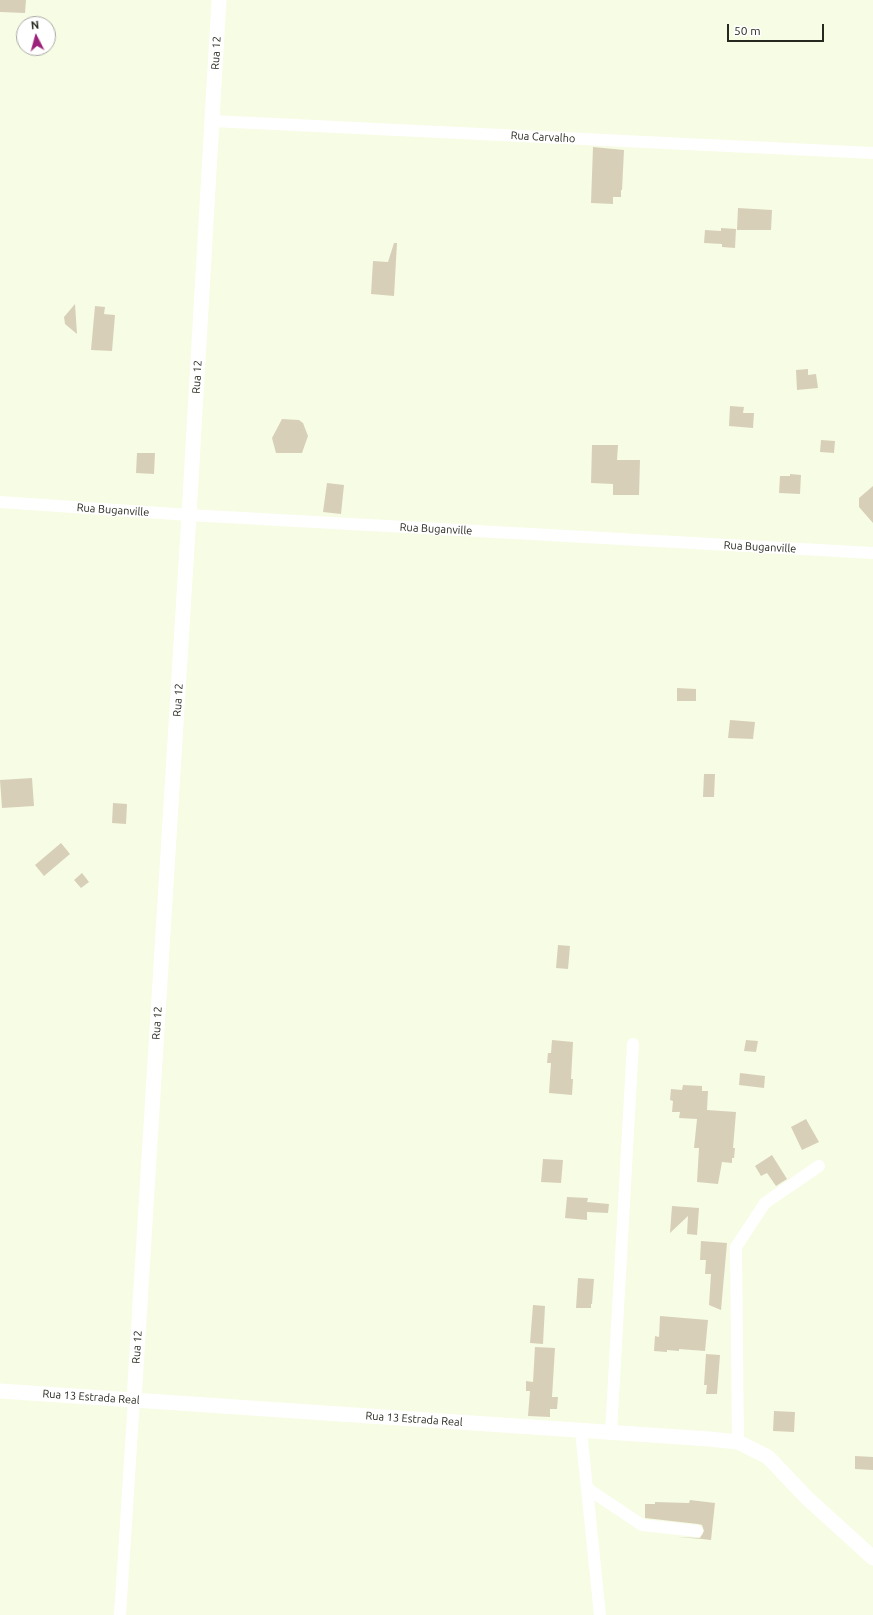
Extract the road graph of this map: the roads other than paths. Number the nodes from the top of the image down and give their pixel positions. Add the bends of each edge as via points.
1 (219, 0) edge
2 (212, 121) junction
3 (873, 153) edge
4 (0, 502) edge
5 (189, 515) junction
6 (873, 553) edge
7 (633, 1044) dead end
8 (820, 1166) dead end
9 (0, 1391) edge
10 (134, 1400) junction
11 (581, 1431) junction
12 (611, 1433) junction
13 (738, 1442) junction
14 (588, 1490) junction
15 (697, 1531) dead end
16 (873, 1558) edge
17 (120, 1615) edge
18 (600, 1615) edge

1 - 2 street, Rua 12
2 - 3 street, Rua Carvalho
2 - 5 street, Rua 12
4 - 5 street, Rua Buganville
5 - 6 street, Rua Buganville
5 - 10 street, Rua 12
7 - 12 street
8 - 13 street via 765,1203 736,1247
9 - 10 street, Rua 13 Estrada Real
10 - 11 street, Rua 13 Estrada Real
10 - 17 street
11 - 12 street, Rua 13 Estrada Real
11 - 14 street
12 - 13 street, Rua 13 Estrada Real
13 - 16 street, Rua 13 Estrada Real via 768,1457
14 - 15 street via 642,1526
14 - 18 street

